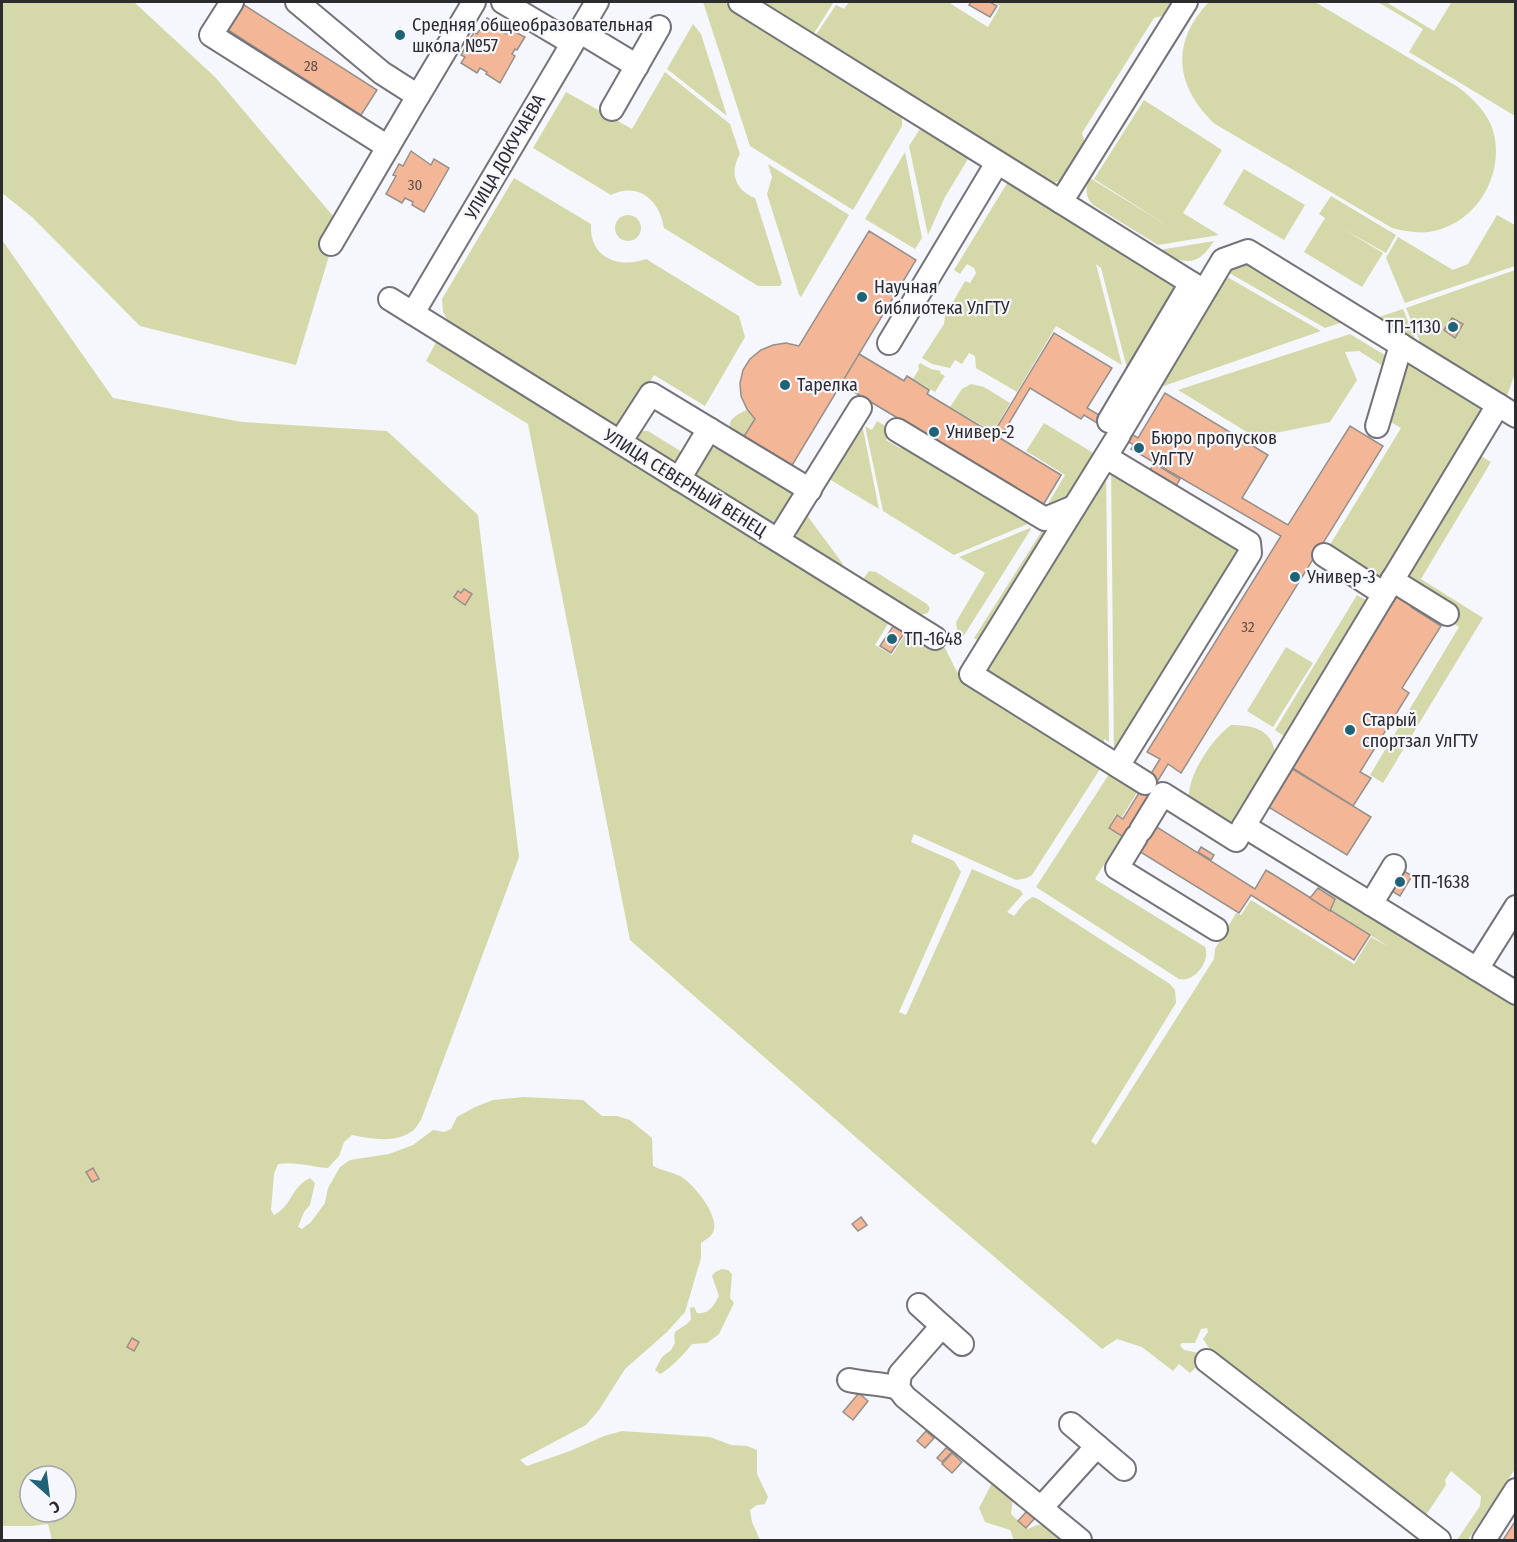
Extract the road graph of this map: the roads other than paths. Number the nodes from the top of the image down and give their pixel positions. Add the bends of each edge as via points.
1 (232, 2) edge
2 (297, 2) edge
3 (474, 2) edge
4 (503, 2) edge
5 (597, 2) edge
6 (740, 2) edge
7 (1186, 2) edge
8 (659, 27) dead end
9 (575, 37) junction
10 (637, 66) junction
11 (418, 96) junction
12 (612, 109) dead end
13 (388, 147) junction
14 (997, 163) junction
15 (1061, 202) junction
16 (332, 244) dead end
17 (1197, 287) junction
18 (390, 299) dead end
19 (413, 313) junction
20 (889, 343) dead end
21 (1401, 345) junction
22 (860, 408) dead end
23 (1507, 411) edge
24 (1377, 426) dead end
25 (709, 429) junction
26 (897, 430) dead end
27 (620, 442) junction
28 (1099, 454) junction
29 (679, 478) junction
30 (810, 490) junction
31 (1074, 507) junction
32 (778, 540) junction
33 (1324, 555) dead end
34 (1388, 587) junction
35 (1447, 614) dead end
36 (935, 638) dead end
37 (1118, 766) junction
38 (1145, 783) dead end
39 (1244, 826) junction
40 (1394, 866) dead end
41 (1371, 904) junction
42 (1514, 911) edge
43 (1216, 929) dead end
44 (1477, 969) junction
45 (1515, 993) edge
46 (919, 1305) dead end
47 (942, 1326) junction
48 (962, 1344) dead end
49 (1207, 1361) dead end
50 (849, 1380) dead end
51 (898, 1388) junction
52 (1071, 1424) dead end
53 (1097, 1446) junction
54 (1124, 1469) dead end
55 (1515, 1491) edge
56 (1041, 1508) junction
57 (1080, 1540) edge
58 (1439, 1540) edge
59 (1484, 1540) edge

1 - 13 street via 206,42
2 - 11 street via 382,73
3 - 11 street
4 - 9 street
5 - 9 street, УЛИЦА ДОКУЧАЕВА
6 - 14 street
7 - 15 street
8 - 10 street
9 - 10 street
9 - 19 street, УЛИЦА ДОКУЧАЕВА
10 - 12 street
11 - 13 street
13 - 16 street
14 - 15 street
14 - 20 street
15 - 17 street
17 - 21 street via 1223,260 1248,251
17 - 28 street
18 - 19 street, УЛИЦА СЕВЕРНЫЙ ВЕНЕЦ
19 - 27 street, УЛИЦА СЕВЕРНЫЙ ВЕНЕЦ
21 - 23 street
21 - 24 street
22 - 30 street
23 - 34 street
25 - 27 street via 651,394
25 - 29 street
25 - 30 street
26 - 31 street via 1046,519
27 - 29 street, УЛИЦА СЕВЕРНЫЙ ВЕНЕЦ
28 - 31 street
28 - 37 street via 1249,543 1250,553
29 - 32 street, УЛИЦА СЕВЕРНЫЙ ВЕНЕЦ
30 - 32 street
31 - 37 street via 971,674
32 - 36 street, УЛИЦА СЕВЕРНЫЙ ВЕНЕЦ
33 - 34 street
34 - 35 street
34 - 39 street
37 - 38 street
39 - 41 street
39 - 43 street via 1236,840 1163,794 1117,868
40 - 41 street
41 - 44 street
42 - 44 street
44 - 45 street
46 - 47 street
47 - 48 street
47 - 51 street via 900,1374
49 - 58 street
50 - 51 street
51 - 56 street
52 - 53 street
53 - 54 street
53 - 56 street
55 - 59 street
56 - 57 street

